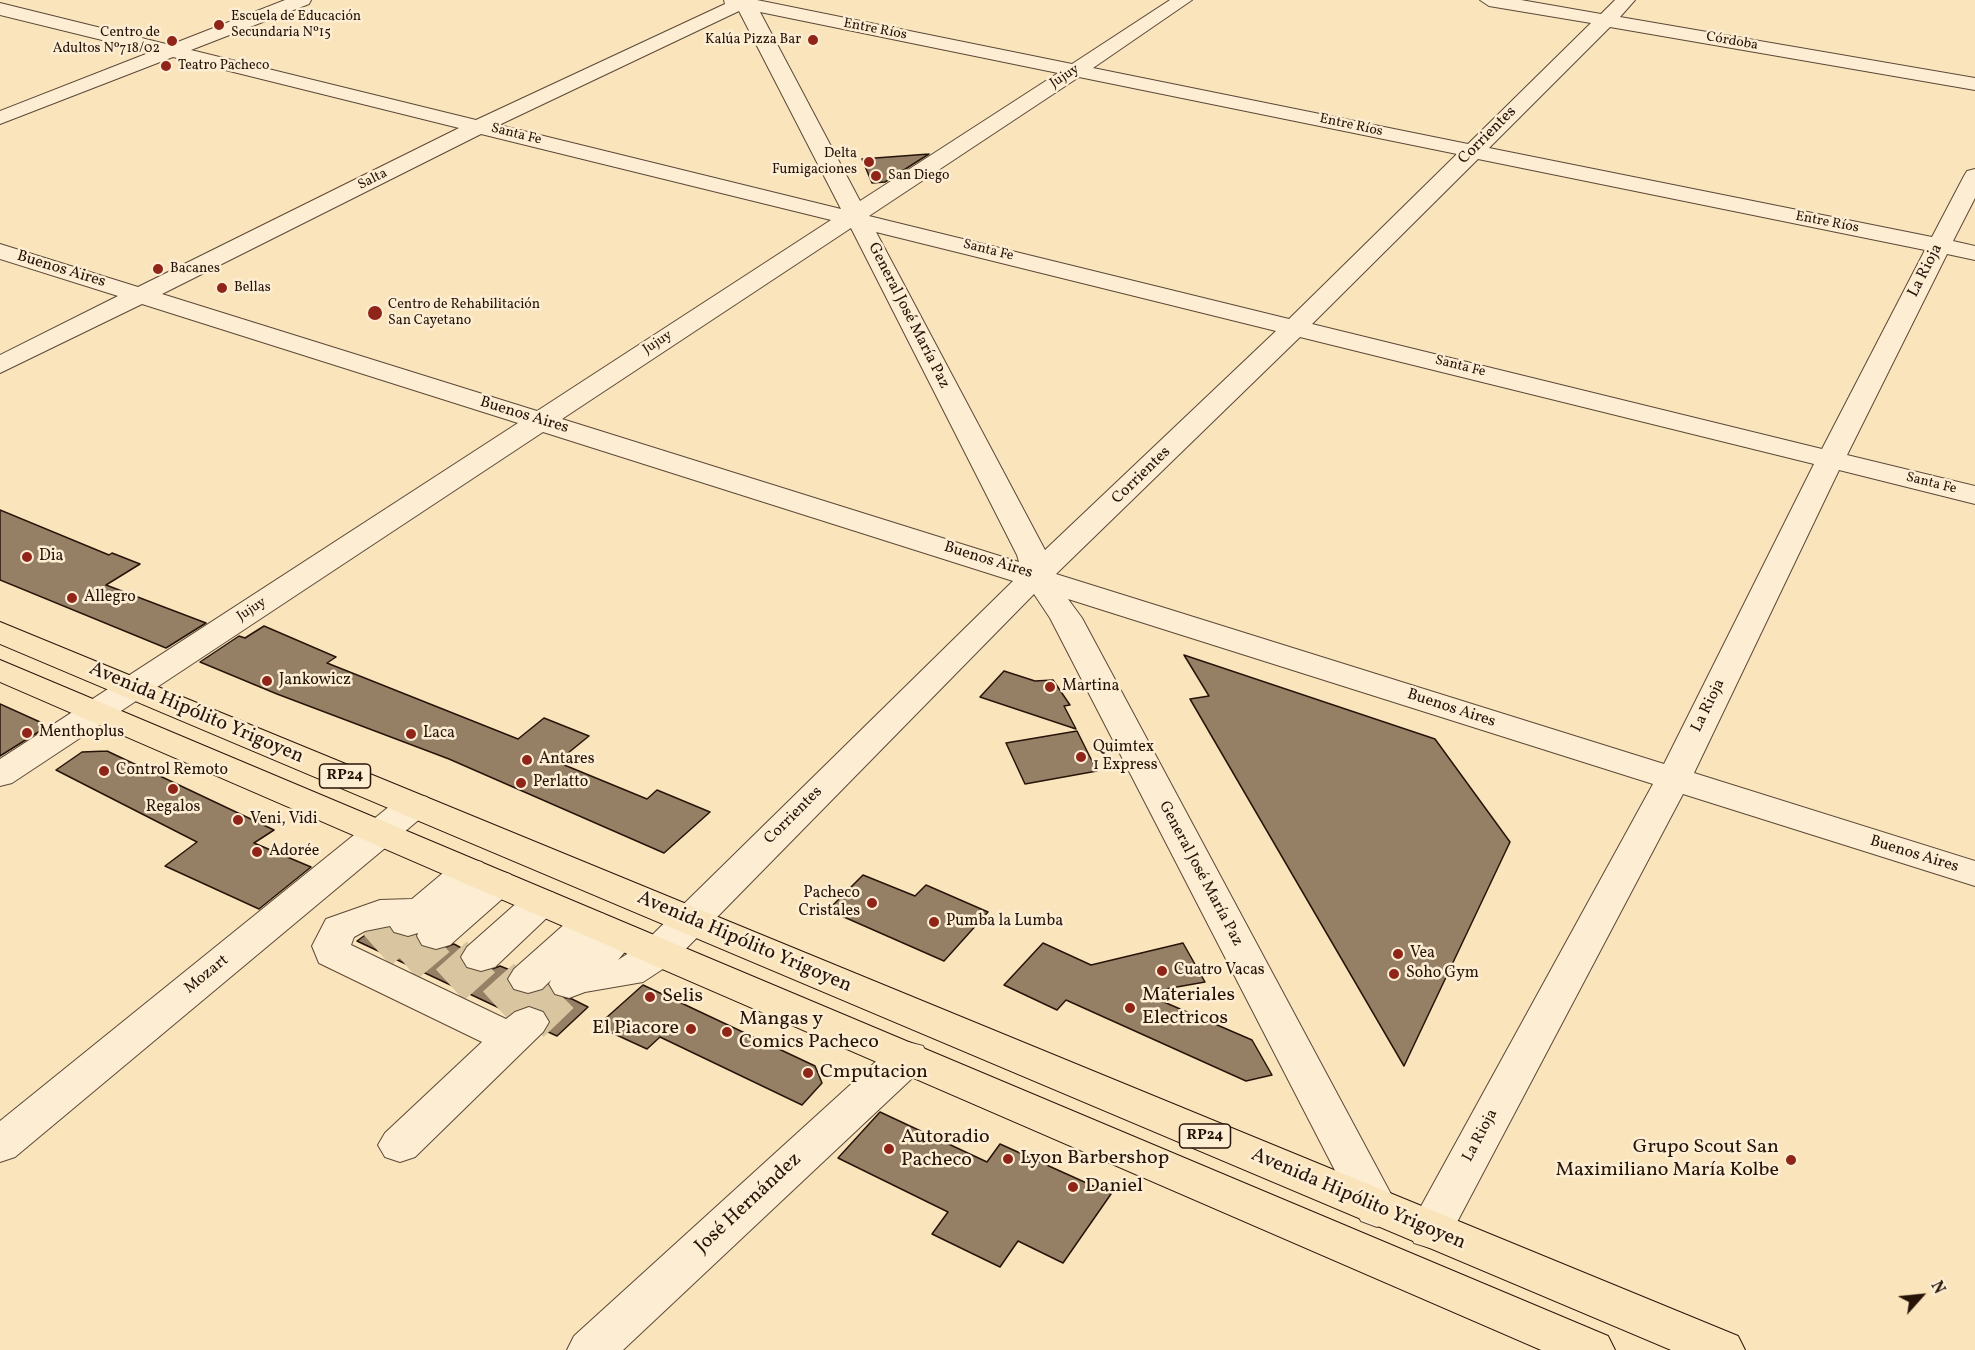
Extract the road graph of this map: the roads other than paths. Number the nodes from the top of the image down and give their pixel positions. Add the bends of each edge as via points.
1 (302, 0) edge
2 (1183, 0) edge
3 (1489, 0) edge
4 (1626, 0) edge
5 (739, 1) edge
6 (0, 9) edge
7 (1605, 20) junction
8 (174, 50) junction
9 (1076, 70) junction
10 (1975, 84) edge
11 (0, 118) edge
12 (480, 126) junction
13 (1473, 151) junction
14 (1975, 176) edge
15 (848, 217) junction
16 (1939, 246) junction
17 (0, 251) edge
18 (1975, 253) edge
19 (142, 296) junction
20 (1296, 327) junction
21 (0, 365) edge
22 (538, 421) junction
23 (1830, 460) junction
24 (1975, 495) edge
25 (1027, 578) junction
26 (0, 632) edge
27 (0, 670) edge
28 (134, 688) junction
29 (98, 711) junction
30 (0, 775) edge
31 (1673, 780) junction
32 (414, 805) junction
33 (381, 833) junction
34 (1975, 874) edge
35 (544, 903) junction
36 (292, 906) junction
37 (690, 920) junction
38 (340, 928) junction
39 (658, 953) junction
40 (486, 955) junction
41 (908, 1057) junction
42 (0, 1145) edge
43 (400, 1145) dead end
44 (1377, 1209) junction
45 (1430, 1230) junction
46 (591, 1350) edge
47 (1591, 1350) edge
48 (1720, 1350) edge

1 - 8 street
2 - 9 street, Jujuy
3 - 7 street, Córdoba
4 - 7 street, Corrientes
5 - 9 street, Entre Ríos
5 - 12 street, Salta
5 - 15 street, General José María Paz via 753,16
6 - 8 street, Santa Fe
7 - 10 street, Córdoba
7 - 13 street, Corrientes
8 - 11 street
8 - 12 street, Santa Fe
9 - 13 street, Entre Ríos
9 - 15 street, Jujuy
12 - 15 street, Santa Fe
12 - 19 street, Salta
13 - 16 street, Entre Ríos
13 - 20 street, Corrientes
14 - 16 street, La Rioja
15 - 20 street, Santa Fe
15 - 22 street, Jujuy
15 - 25 street, General José María Paz via 1032,555
16 - 18 street, Entre Ríos
16 - 23 street, La Rioja
17 - 19 street, Buenos Aires
19 - 21 street, Salta
19 - 22 street, Buenos Aires
20 - 23 street, Santa Fe
20 - 25 street, Corrientes
22 - 25 street, Buenos Aires
22 - 28 street, Jujuy
23 - 24 street, Santa Fe
23 - 31 street, La Rioja
25 - 31 street, Buenos Aires
25 - 37 street, Corrientes
25 - 44 street, General José María Paz via 1066,618
26 - 28 main road, Avenida Hipólito Yrigoyen / RP24
27 - 29 main road, Avenida Hipólito Yrigoyen / RP24
28 - 29 street, Jujuy
28 - 32 main road, Avenida Hipólito Yrigoyen / RP24
29 - 30 street, Jujuy
29 - 33 main road, Avenida Hipólito Yrigoyen / RP24
31 - 34 street, Buenos Aires
31 - 45 street, La Rioja
32 - 33 street, Mozart
32 - 37 main road, Avenida Hipólito Yrigoyen / RP24
33 - 35 main road, Avenida Hipólito Yrigoyen / RP24
33 - 36 street, Mozart
35 - 39 main road, Avenida Hipólito Yrigoyen / RP24
35 - 40 street
35 - 40 street
35 - 40 street
35 - 40 street
36 - 38 street
36 - 42 street, Mozart
37 - 39 street, Corrientes
37 - 44 main road, Avenida Hipólito Yrigoyen / RP24
38 - 40 street, Corrientes via 380,913
38 - 43 street via 331,946 333,953 443,994
39 - 40 street, Corrientes via 629,972
39 - 41 main road, Avenida Hipólito Yrigoyen / RP24
41 - 46 street, José Hernández
41 - 47 main road, Avenida Hipólito Yrigoyen / RP24
44 - 45 main road, Avenida Hipólito Yrigoyen / RP24
45 - 48 main road, Avenida Hipólito Yrigoyen / RP24

